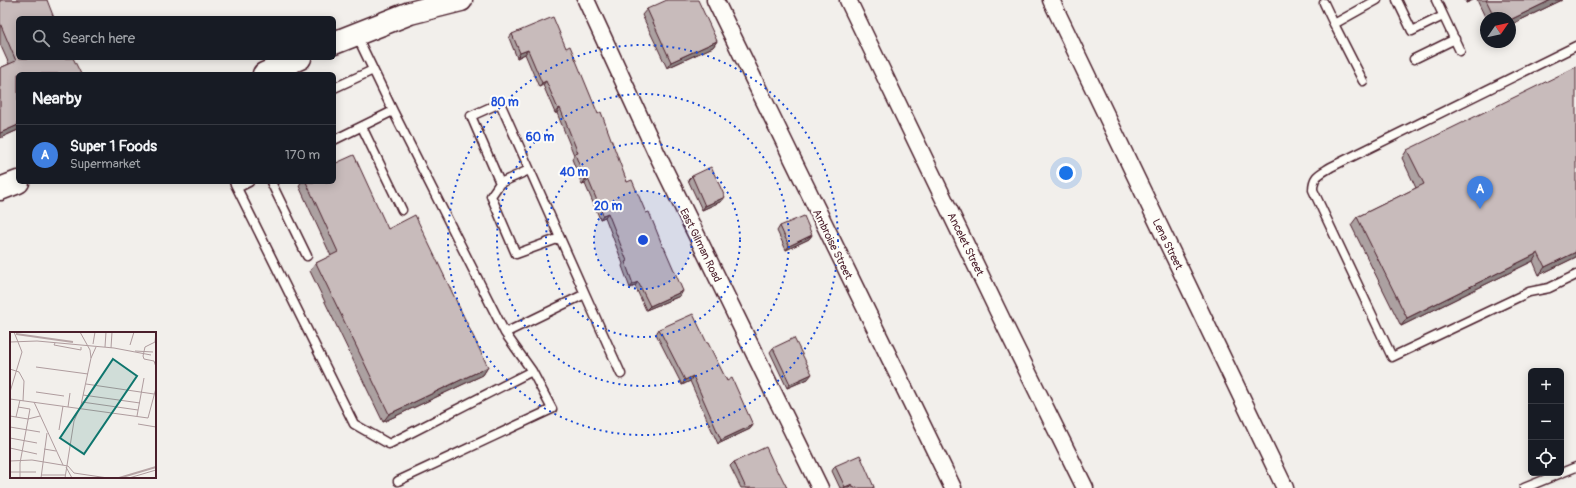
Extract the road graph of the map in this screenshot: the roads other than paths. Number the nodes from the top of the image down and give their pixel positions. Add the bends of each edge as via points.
1 (461, 0) edge
2 (586, 0) edge
3 (715, 0) edge
4 (848, 0) edge
5 (1051, 0) edge
6 (1377, 0) edge
7 (1397, 0) edge
8 (1436, 0) edge
9 (1324, 2) dead end
10 (1443, 16) junction
11 (1334, 24) junction
12 (356, 34) junction
13 (1455, 39) junction
14 (336, 42) edge
15 (1576, 46) edge
16 (1460, 51) dead end
17 (1414, 59) dead end
18 (296, 60) edge
19 (373, 70) junction
20 (268, 72) edge
21 (1363, 81) dead end
22 (336, 87) edge
23 (393, 111) junction
24 (362, 126) junction
25 (336, 139) edge
26 (529, 170) junction
27 (16, 183) edge
28 (500, 183) junction
29 (272, 184) edge
30 (235, 185) edge
31 (0, 189) edge
32 (402, 210) dead end
33 (560, 238) junction
34 (307, 256) dead end
35 (1576, 275) edge
36 (585, 294) junction
37 (505, 333) junction
38 (532, 371) junction
39 (621, 374) dead end
40 (1576, 467) edge
41 (398, 481) dead end
42 (820, 488) edge
43 (953, 488) edge
44 (1085, 488) edge
45 (1285, 488) edge
46 (1524, 488) edge

1 - 12 street via 410,13
2 - 42 street, East Gilman Road via 655,150
3 - 43 street, Ambroise Street
4 - 44 street, Ancelet Street
5 - 45 street, Lena Street
6 - 11 lane
7 - 10 lane via 1412,31
8 - 10 lane
9 - 11 lane
10 - 13 lane
11 - 21 lane
12 - 14 street
12 - 19 lane
13 - 16 lane
13 - 17 lane
15 - 35 lane via 1331,167 1316,176 1313,190 1392,356 1529,292 1549,288
18 - 20 street
19 - 22 lane
19 - 23 lane
23 - 24 lane
23 - 37 lane
24 - 25 lane
24 - 32 lane
26 - 28 lane
26 - 28 lane via 500,103 471,116
26 - 33 lane
27 - 31 street
28 - 33 lane via 491,196 516,254
29 - 34 lane
30 - 38 lane via 354,424 389,444
33 - 36 lane
36 - 37 lane
36 - 39 lane
37 - 38 lane
38 - 41 lane via 552,409
40 - 46 lane

